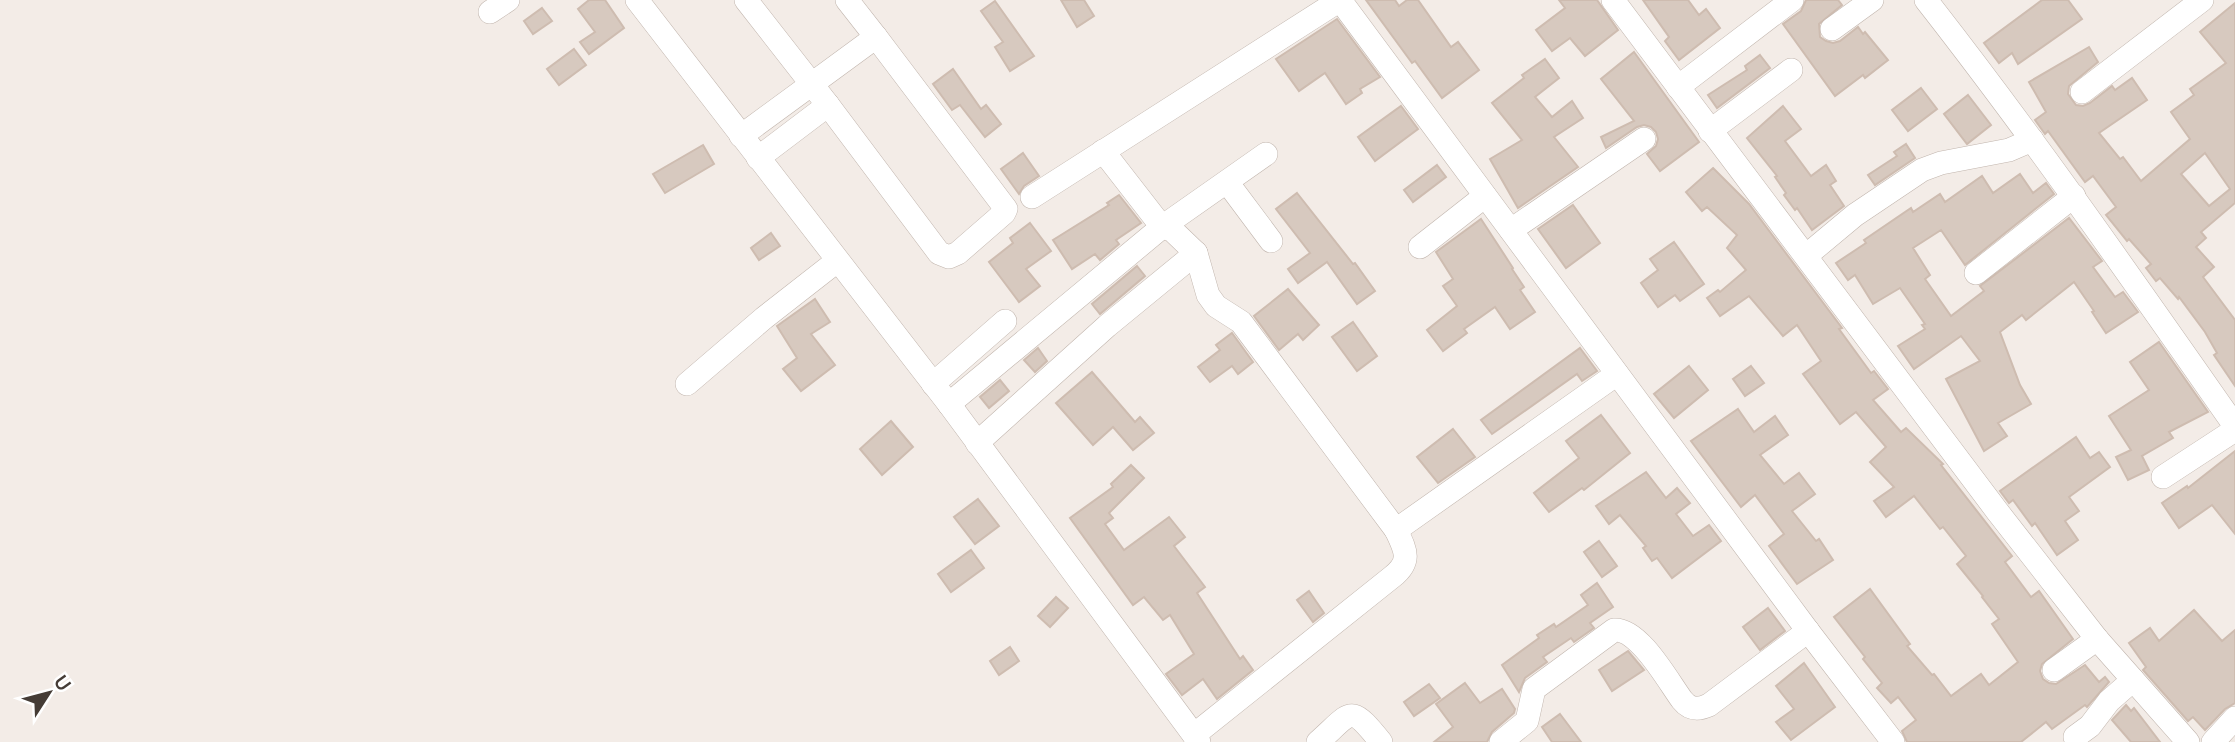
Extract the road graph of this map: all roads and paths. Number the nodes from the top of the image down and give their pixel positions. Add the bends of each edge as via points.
1 (636, 0) edge
2 (746, 0) edge
3 (847, 0) edge
4 (1340, 0) edge
5 (1613, 0) edge
6 (1793, 0) edge
7 (1872, 0) edge
8 (1926, 0) edge
9 (2202, 0) edge
10 (1832, 29) dead end
11 (876, 37) junction
12 (1791, 70) dead end
13 (811, 84) junction
14 (1678, 87) junction
15 (2082, 92) dead end
16 (828, 105) junction
17 (1710, 131) junction
18 (741, 136) junction
19 (1644, 139) dead end
20 (2032, 140) junction
21 (1103, 150) junction
22 (1266, 155) dead end
23 (758, 158) junction
24 (1227, 181) junction
25 (1485, 196) junction
26 (2074, 196) junction
27 (1032, 197) dead end
28 (1162, 227) junction
29 (1511, 230) junction
30 (1271, 241) dead end
31 (1419, 247) dead end
32 (1196, 253) junction
33 (1807, 255) junction
34 (837, 261) junction
35 (1976, 273) dead end
36 (1004, 321) dead end
37 (1617, 374) junction
38 (687, 384) dead end
39 (933, 384) junction
40 (948, 404) junction
41 (2235, 428) edge
42 (977, 443) junction
43 (2163, 477) dead end
44 (1396, 530) junction
45 (1808, 631) junction
46 (2097, 639) junction
47 (2054, 670) dead end
48 (2133, 680) junction
49 (2235, 718) edge
50 (2074, 737) dead end
51 (1197, 738) edge
52 (1318, 742) edge
53 (1381, 742) edge
54 (1501, 742) edge
55 (1893, 742) edge
56 (2188, 742) edge
57 (2213, 742) edge

1 - 18 street
2 - 13 street
3 - 11 street
4 - 21 street
4 - 25 street
5 - 14 street
6 - 14 street
7 - 10 street
8 - 20 street
9 - 15 street
11 - 13 street
11 - 16 street via 1003,203 1004,213 958,253 948,257 939,253
12 - 17 street
13 - 16 street
13 - 18 street
14 - 17 street
16 - 23 street
17 - 33 street
18 - 23 street
19 - 29 street
20 - 26 street
20 - 33 street via 2009,150 1922,170 1855,215
21 - 27 street
21 - 28 street
22 - 24 street
23 - 34 street
24 - 28 street
24 - 30 street
25 - 29 street
25 - 31 street
26 - 35 street
26 - 41 street
28 - 32 street via 1172,230
28 - 40 street
29 - 37 street
32 - 42 street
32 - 44 street via 1208,295 1241,322
33 - 46 street
34 - 38 street
34 - 39 street
36 - 39 street
37 - 44 street
37 - 45 street
39 - 40 street
40 - 42 street
41 - 43 street
42 - 51 street
44 - 51 street via 1406,559 1402,569
45 - 54 street via 1709,705 1697,709 1687,706 1637,639 1614,630 1534,689 1528,719
45 - 55 street
46 - 47 street
46 - 48 street
48 - 50 street
48 - 56 street
49 - 57 street
52 - 53 street via 1354,715

